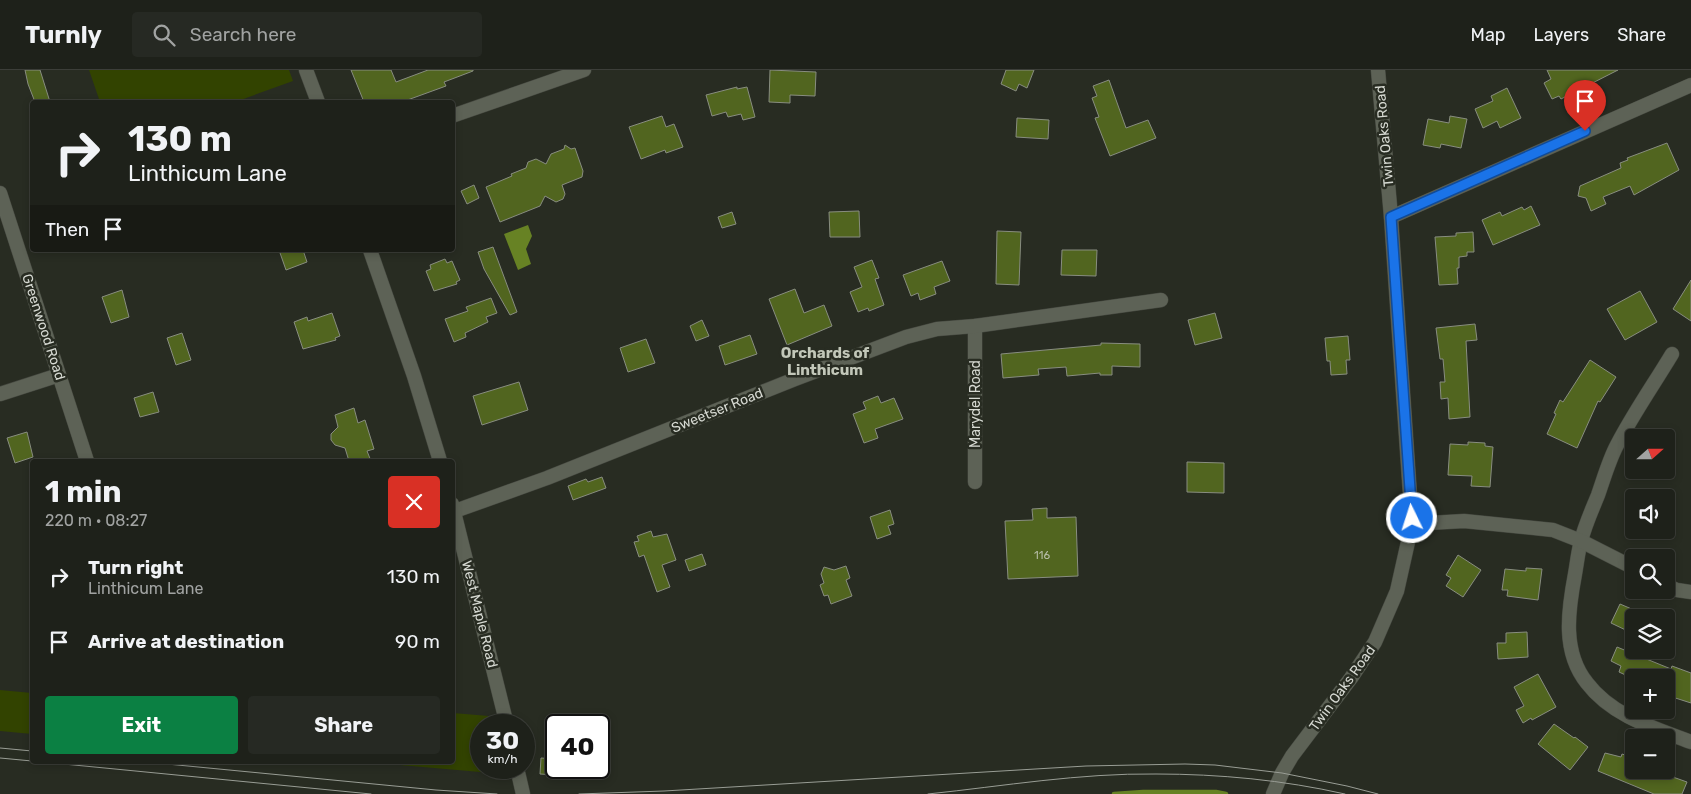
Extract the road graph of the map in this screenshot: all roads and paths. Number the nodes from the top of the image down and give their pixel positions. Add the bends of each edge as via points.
1 (306, 70) edge
2 (584, 70) edge
3 (1378, 70) edge
4 (1691, 85) edge
5 (317, 100) edge
6 (455, 115) edge
7 (0, 193) edge
8 (1391, 217) junction
9 (371, 252) edge
10 (1161, 300) dead end
11 (975, 326) junction
12 (1672, 354) dead end
13 (59, 375) junction
14 (0, 394) edge
15 (86, 459) edge
16 (439, 459) edge
17 (975, 482) dead end
18 (455, 507) edge
19 (455, 511) edge
20 (1412, 524) junction
21 (1581, 541) junction
22 (1625, 563) edge
23 (1675, 589) edge
24 (1691, 592) edge
25 (504, 714) edge
26 (1691, 742) edge
27 (520, 779) edge
28 (523, 794) edge
29 (1273, 794) edge

1 - 5 street
2 - 6 street
3 - 8 street, Twin Oaks Road
4 - 8 street
7 - 13 street, Greenwood Road
8 - 20 street, Twin Oaks Road
9 - 16 street
10 - 11 street, Sweetser Road
11 - 17 street, Marydel Road
11 - 18 street, Sweetser Road via 937,329 906,337 547,478
12 - 21 street via 1616,446
13 - 14 street
13 - 15 street, Greenwood Road
19 - 25 street, West Maple Road
20 - 21 street via 1464,521 1552,530
20 - 29 street, Twin Oaks Road via 1397,592 1375,642 1292,756
21 - 22 street
21 - 26 street via 1568,624 1575,666 1586,684 1620,712
23 - 24 street
27 - 28 street

